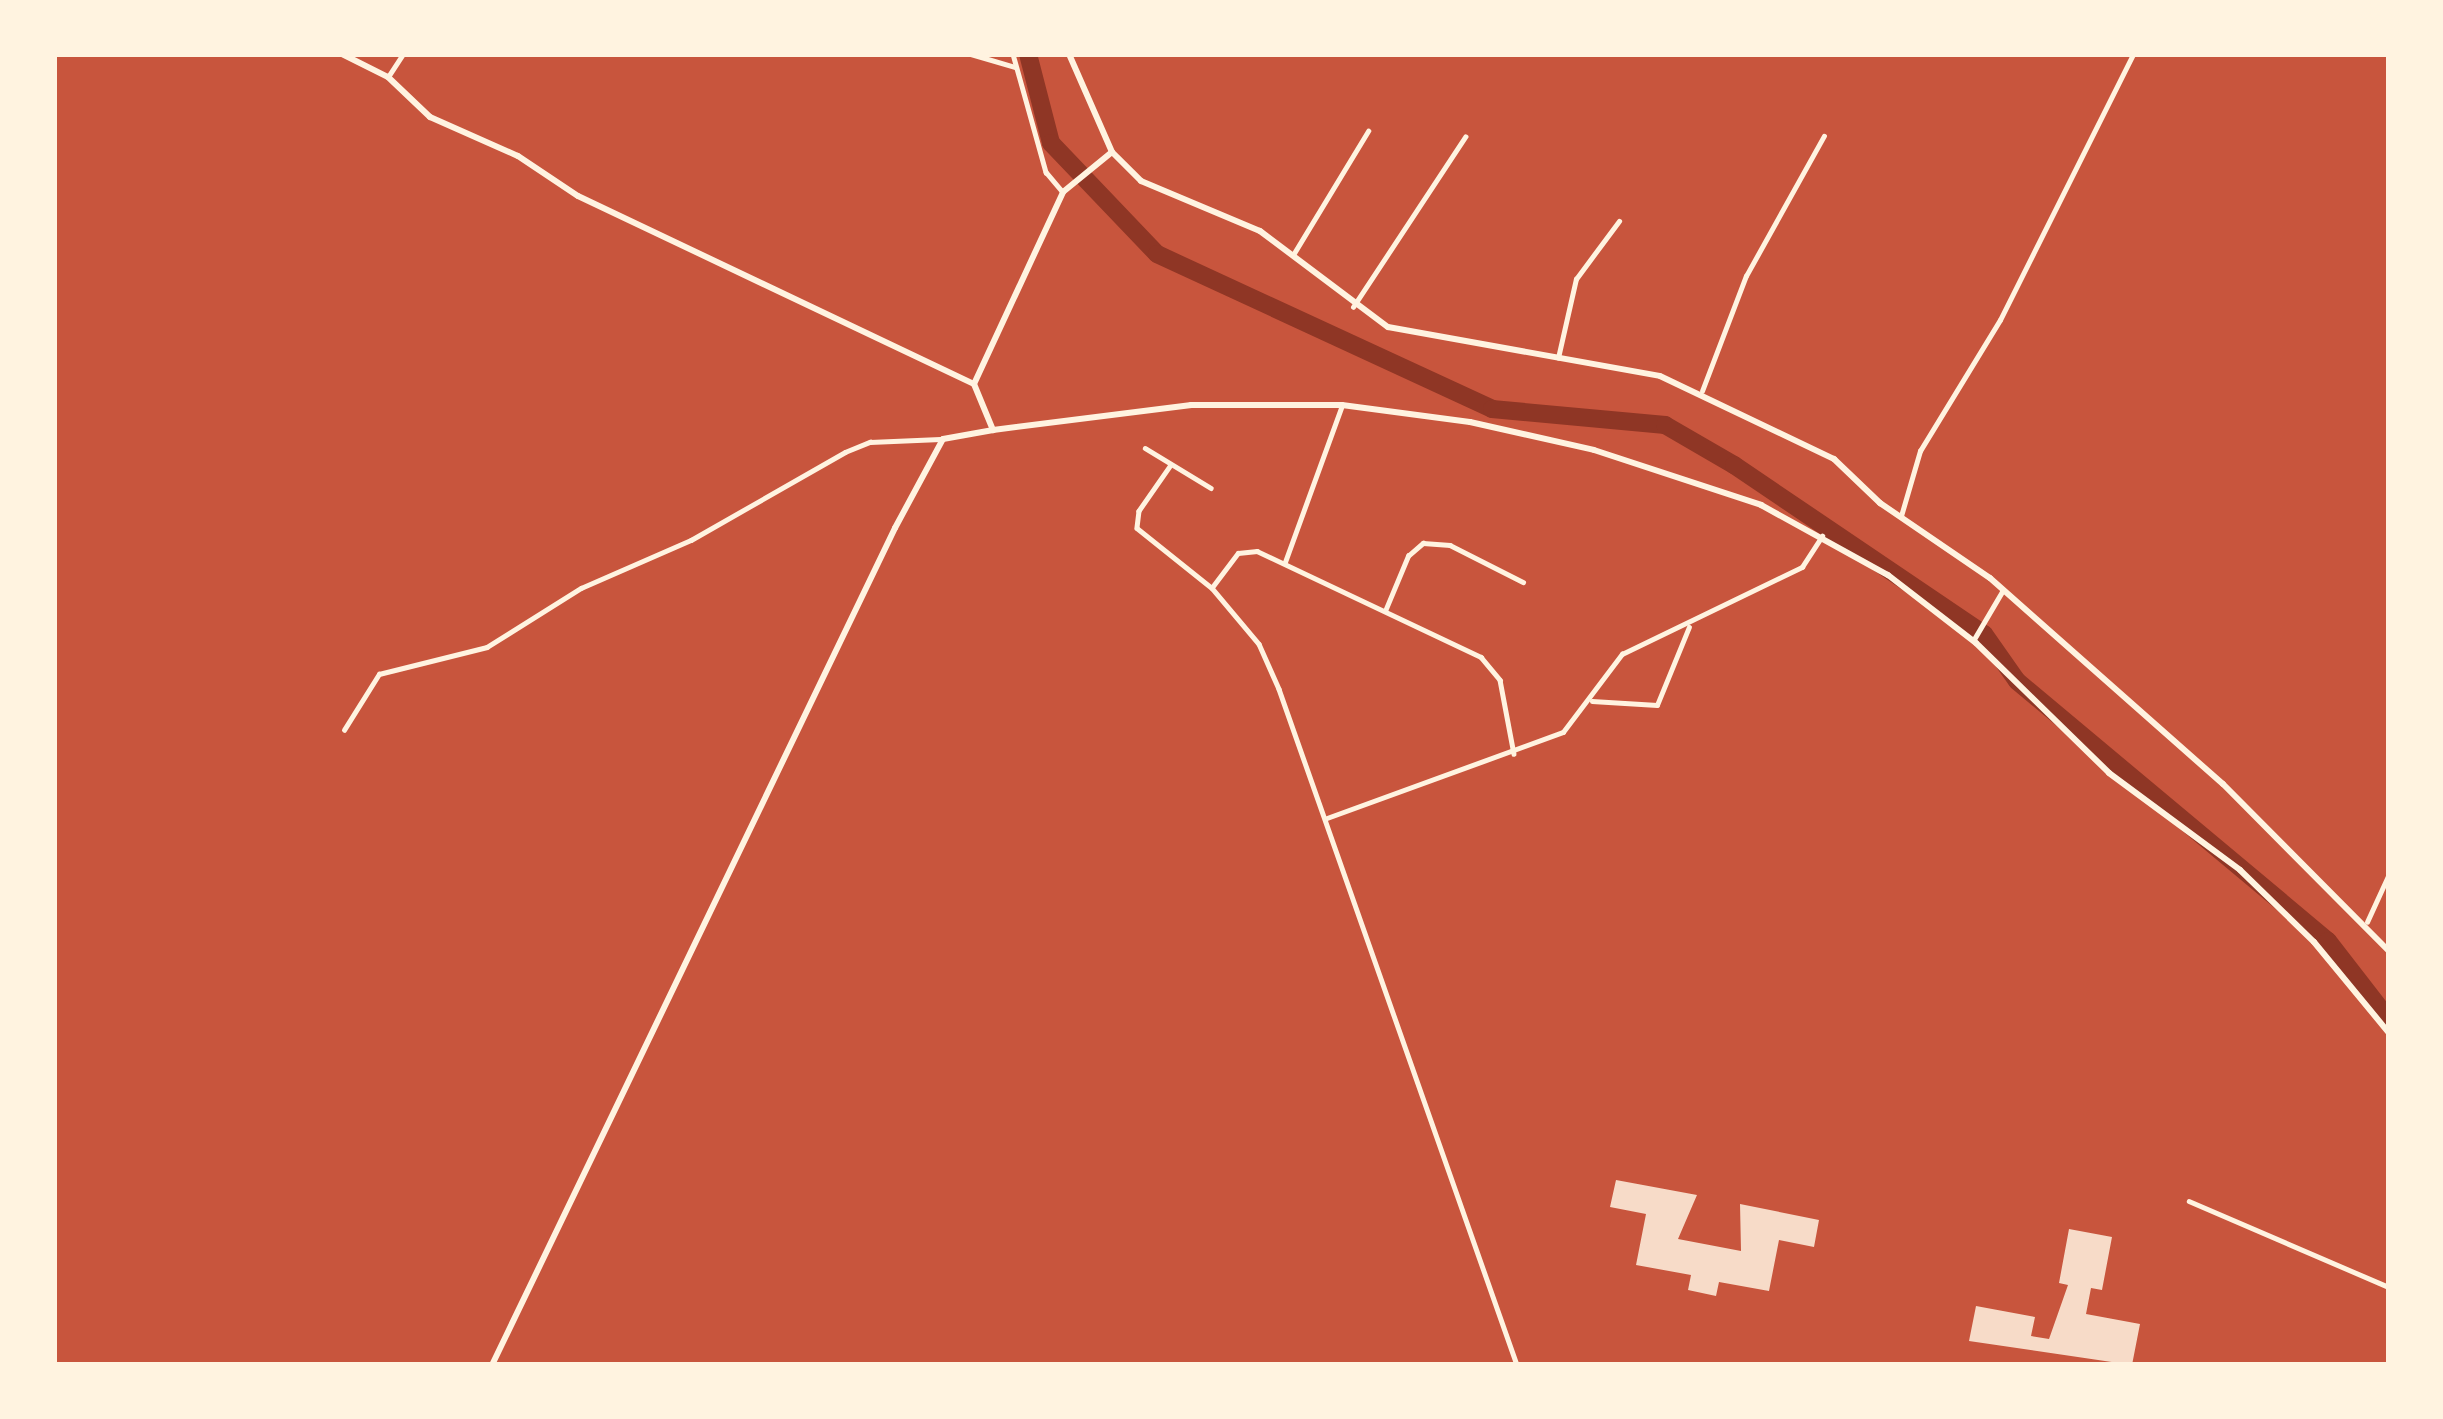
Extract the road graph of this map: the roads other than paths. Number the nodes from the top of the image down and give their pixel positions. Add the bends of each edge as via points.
1 (342, 54) edge
2 (403, 54) edge
3 (970, 54) edge
4 (1013, 54) edge
5 (1069, 54) edge
6 (2132, 54) edge
7 (1015, 67) junction
8 (388, 77) junction
9 (1367, 131) dead end
10 (1824, 136) dead end
11 (1465, 137) dead end
12 (1112, 152) junction
13 (1063, 192) junction
14 (1619, 221) dead end
15 (1292, 256) junction
16 (1353, 307) junction
17 (1558, 358) junction
18 (974, 384) junction
19 (1702, 391) junction
20 (1342, 405) junction
21 (993, 430) junction
22 (943, 439) junction
23 (1145, 448) dead end
24 (1171, 464) junction
25 (1211, 488) dead end
26 (1901, 516) junction
27 (1822, 536) junction
28 (1285, 562) junction
29 (1523, 582) dead end
30 (1212, 588) junction
31 (2002, 590) junction
32 (1385, 611) junction
33 (1690, 624) junction
34 (1975, 637) junction
35 (1592, 701) junction
36 (344, 730) dead end
37 (1514, 754) junction
38 (1325, 818) junction
39 (2389, 874) edge
40 (2367, 922) junction
41 (2389, 951) edge
42 (2389, 1033) edge
43 (2189, 1201) dead end
44 (2389, 1287) edge
45 (492, 1365) edge
46 (1517, 1365) edge

1 - 8 street
2 - 8 street
3 - 7 street
4 - 7 street
5 - 12 street
6 - 26 street via 2000,320 1920,451
7 - 13 street via 1046,172
8 - 18 street via 430,117 518,156 578,196
9 - 15 street
10 - 19 street via 1746,276
11 - 16 street
12 - 13 street
12 - 15 street via 1159,194 1233,217
13 - 18 street
14 - 17 street via 1576,279
15 - 16 street
16 - 17 street via 1403,334
17 - 19 street
18 - 21 street
19 - 26 street via 1834,458
20 - 21 street via 1191,405
20 - 27 street via 1594,450 1694,479
20 - 28 street
21 - 22 street
22 - 36 street via 870,442 845,452 692,540 580,588 487,647 379,674
22 - 45 street
23 - 24 street
24 - 25 street
24 - 30 street via 1139,511 1137,528
26 - 31 street
27 - 33 street via 1802,567
27 - 34 street
28 - 30 street via 1251,549
28 - 32 street
29 - 32 street via 1450,544 1423,543 1408,556
30 - 38 street via 1259,644
31 - 34 street
31 - 40 street
32 - 37 street via 1481,657 1500,680
33 - 35 street via 1622,654
33 - 35 street via 1657,705
34 - 42 street via 2109,773 2240,870
35 - 37 street via 1563,732
37 - 38 street
38 - 46 street
39 - 40 street
40 - 41 street
43 - 44 street

